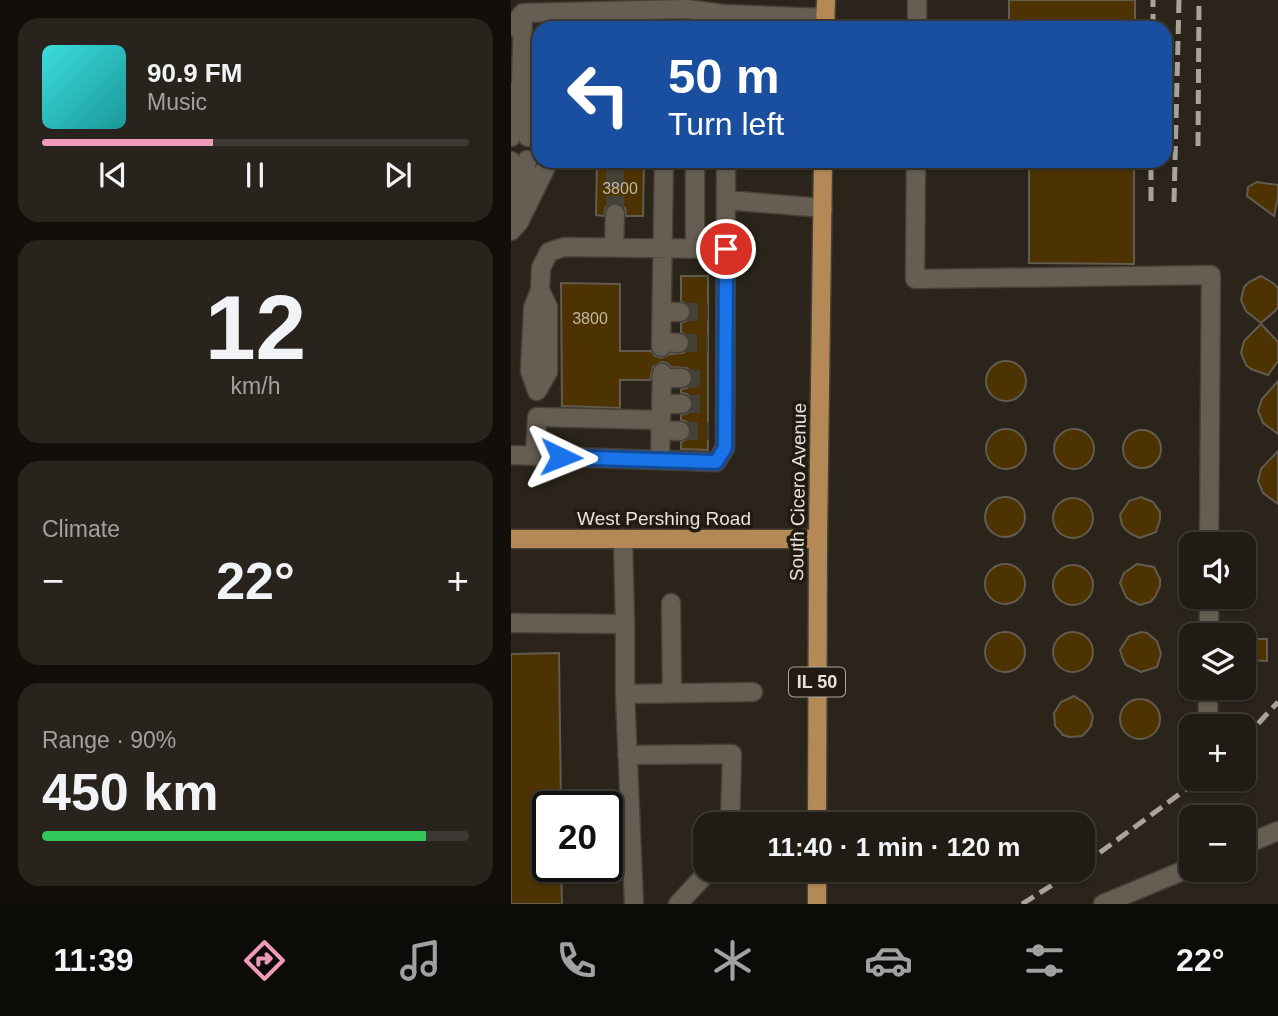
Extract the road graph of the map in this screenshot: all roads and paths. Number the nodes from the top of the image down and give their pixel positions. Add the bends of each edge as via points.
1 (917, 0) edge
2 (523, 13) junction
3 (825, 15) edge
4 (723, 21) edge
5 (916, 21) edge
6 (511, 27) edge
7 (521, 83) junction
8 (511, 103) edge
9 (532, 104) edge
10 (519, 137) edge
11 (519, 160) edge
12 (545, 168) edge
13 (664, 168) edge
14 (695, 168) edge
15 (726, 168) edge
16 (823, 168) edge
17 (916, 168) edge
18 (726, 200) junction
19 (511, 204) edge
20 (664, 204) junction
21 (695, 204) junction
22 (823, 208) junction
23 (615, 214) tunnel mouth
24 (515, 227) edge
25 (614, 247) junction
26 (664, 247) junction
27 (695, 248) junction
28 (726, 249) junction
29 (667, 344) dead end
30 (682, 378) tunnel mouth
31 (682, 404) tunnel mouth
32 (537, 417) junction
33 (661, 418) junction
34 (680, 431) tunnel mouth
35 (511, 455) edge
36 (535, 456) junction
37 (660, 460) junction
38 (1209, 532) edge
39 (511, 539) edge
40 (623, 539) junction
41 (818, 539) junction
42 (671, 603) dead end
43 (511, 623) edge
44 (625, 624) junction
45 (754, 692) dead end
46 (672, 693) junction
47 (625, 694) junction
48 (627, 755) junction
49 (730, 812) edge
50 (817, 812) edge
51 (1278, 831) edge
52 (1256, 840) edge
53 (1179, 872) edge
54 (698, 882) edge
55 (817, 882) edge
56 (634, 904) edge
57 (678, 904) edge
58 (817, 904) edge
59 (1103, 904) edge

1 - 5 lane
2 - 4 lane via 687,9
2 - 6 lane
2 - 7 lane
3 - 4 lane
7 - 8 lane
7 - 9 lane
7 - 10 lane
11 - 24 lane
12 - 24 lane
13 - 20 lane
14 - 21 lane
15 - 18 lane
16 - 22 main road, South Cicero Avenue / IL 50
17 - 38 lane via 915,279 1211,275
18 - 22 lane
18 - 28 lane
19 - 24 lane
20 - 21 lane
20 - 26 lane
21 - 27 lane
22 - 41 main road, South Cicero Avenue / IL 50
23 - 25 lane
25 - 26 lane
25 - 32 lane via 564,247 549,252 541,268 533,308 530,371 537,391
26 - 27 lane
26 - 29 lane via 671,312
27 - 28 lane
28 - 37 lane via 717,313 717,431 725,448 716,462
30 - 33 lane via 661,375
31 - 33 lane
32 - 33 lane
32 - 36 lane
33 - 34 lane
33 - 37 lane
35 - 36 lane
36 - 37 lane
39 - 40 main road, West Pershing Road
40 - 41 main road, West Pershing Road
40 - 44 lane
41 - 50 main road, South Cicero Avenue / IL 50
42 - 46 lane
43 - 44 lane
44 - 47 lane
45 - 46 lane
46 - 47 lane
47 - 48 lane
48 - 49 lane via 731,754
48 - 56 lane
51 - 52 lane
53 - 59 lane
54 - 57 lane
55 - 58 main road

